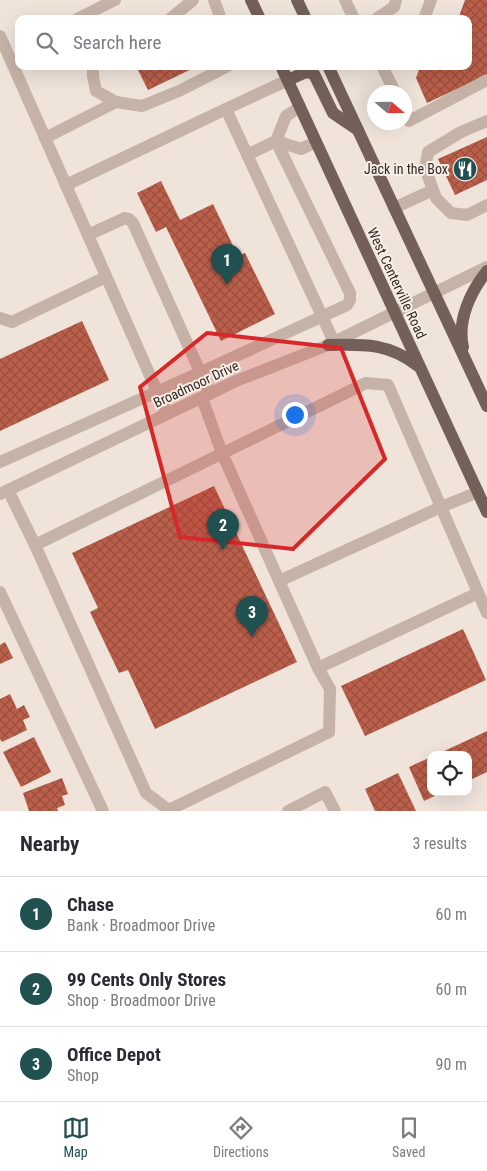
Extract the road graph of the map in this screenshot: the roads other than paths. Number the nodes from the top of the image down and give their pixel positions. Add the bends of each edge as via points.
1 (115, 0) edge
2 (193, 0) edge
3 (214, 0) edge
4 (251, 0) edge
5 (297, 0) edge
6 (345, 0) edge
7 (396, 0) edge
8 (431, 0) edge
9 (85, 15) edge
10 (175, 15) edge
11 (220, 15) edge
12 (258, 15) edge
13 (304, 15) edge
14 (352, 15) edge
15 (382, 15) edge
16 (425, 15) edge
17 (0, 36) edge
18 (13, 50) edge
19 (20, 70) edge
20 (93, 70) edge
21 (220, 70) edge
22 (283, 70) edge
23 (331, 70) edge
24 (384, 70) edge
25 (288, 80) junction
26 (487, 80) edge
27 (392, 85) edge
28 (116, 102) junction
29 (300, 107) junction
30 (226, 109) junction
31 (412, 118) edge
32 (487, 121) edge
33 (358, 130) junction
34 (45, 138) junction
35 (276, 141) junction
36 (316, 142) junction
37 (248, 155) junction
38 (66, 185) junction
39 (433, 190) junction
40 (487, 205) edge
41 (394, 208) junction
42 (88, 235) junction
43 (487, 267) edge
44 (487, 271) edge
45 (106, 277) junction
46 (433, 293) junction
47 (394, 313) junction
48 (322, 316) junction
49 (0, 318) edge
50 (331, 343) junction
51 (466, 362) junction
52 (419, 367) junction
53 (199, 373) junction
54 (157, 392) junction
55 (206, 396) junction
56 (487, 406) edge
57 (167, 414) junction
58 (222, 453) junction
59 (0, 462) edge
60 (4, 492) edge
61 (478, 492) junction
62 (441, 508) junction
63 (487, 512) edge
64 (35, 545) junction
65 (279, 581) junction
66 (0, 592) edge
67 (478, 593) junction
68 (487, 612) edge
69 (318, 668) junction
70 (103, 811) edge
71 (288, 811) edge
72 (335, 811) edge

1 - 9 street
2 - 10 street
3 - 11 street
4 - 12 main road
5 - 13 main road
6 - 14 street
7 - 15 street via 394,7
8 - 16 street
17 - 18 street
19 - 34 street
20 - 28 street via 96,91
21 - 28 street via 179,92 142,106
22 - 25 main road, West Centerville Road
23 - 33 main road, West Centerville Road
24 - 27 street
25 - 29 main road, West Centerville Road
25 - 30 street
25 - 33 main road via 306,72 314,74 333,113
26 - 31 street
28 - 34 street
29 - 35 street via 286,116
29 - 36 main road, West Centerville Road
30 - 37 street
30 - 38 street
32 - 39 street via 428,152 425,168
33 - 41 main road, West Centerville Road
34 - 38 street
35 - 36 street via 301,148
35 - 37 street
35 - 48 street via 350,293 346,305
36 - 47 main road, West Centerville Road
37 - 48 street
38 - 42 street
39 - 40 street via 436,198 451,213 467,215
39 - 41 street
41 - 46 main road, West Centerville Road
42 - 45 street
42 - 53 street via 125,218 133,223
43 - 46 street, Broadmoor Drive
44 - 51 main road via 464,310 460,335
45 - 49 street via 12,322
45 - 54 street
46 - 47 street, Broadmoor Drive
46 - 51 main road, West Centerville Road
47 - 50 street, Broadmoor Drive
47 - 52 main road, West Centerville Road
48 - 50 street
48 - 53 street
50 - 52 main road via 364,344 392,350
50 - 55 street, Broadmoor Drive
51 - 56 main road, West Centerville Road
52 - 61 main road, West Centerville Road
53 - 54 street
53 - 55 street
54 - 57 street
54 - 59 street
55 - 57 street, Broadmoor Drive
55 - 58 street
57 - 60 street, Broadmoor Drive
58 - 62 street via 366,383 388,385
58 - 64 street
58 - 65 street
60 - 64 street
61 - 62 street
61 - 63 main road, West Centerville Road
62 - 65 street
62 - 67 street
64 - 69 street via 146,793 170,810 329,732 330,689
65 - 69 street
66 - 70 street
67 - 68 street
67 - 69 street
71 - 72 street via 325,792

